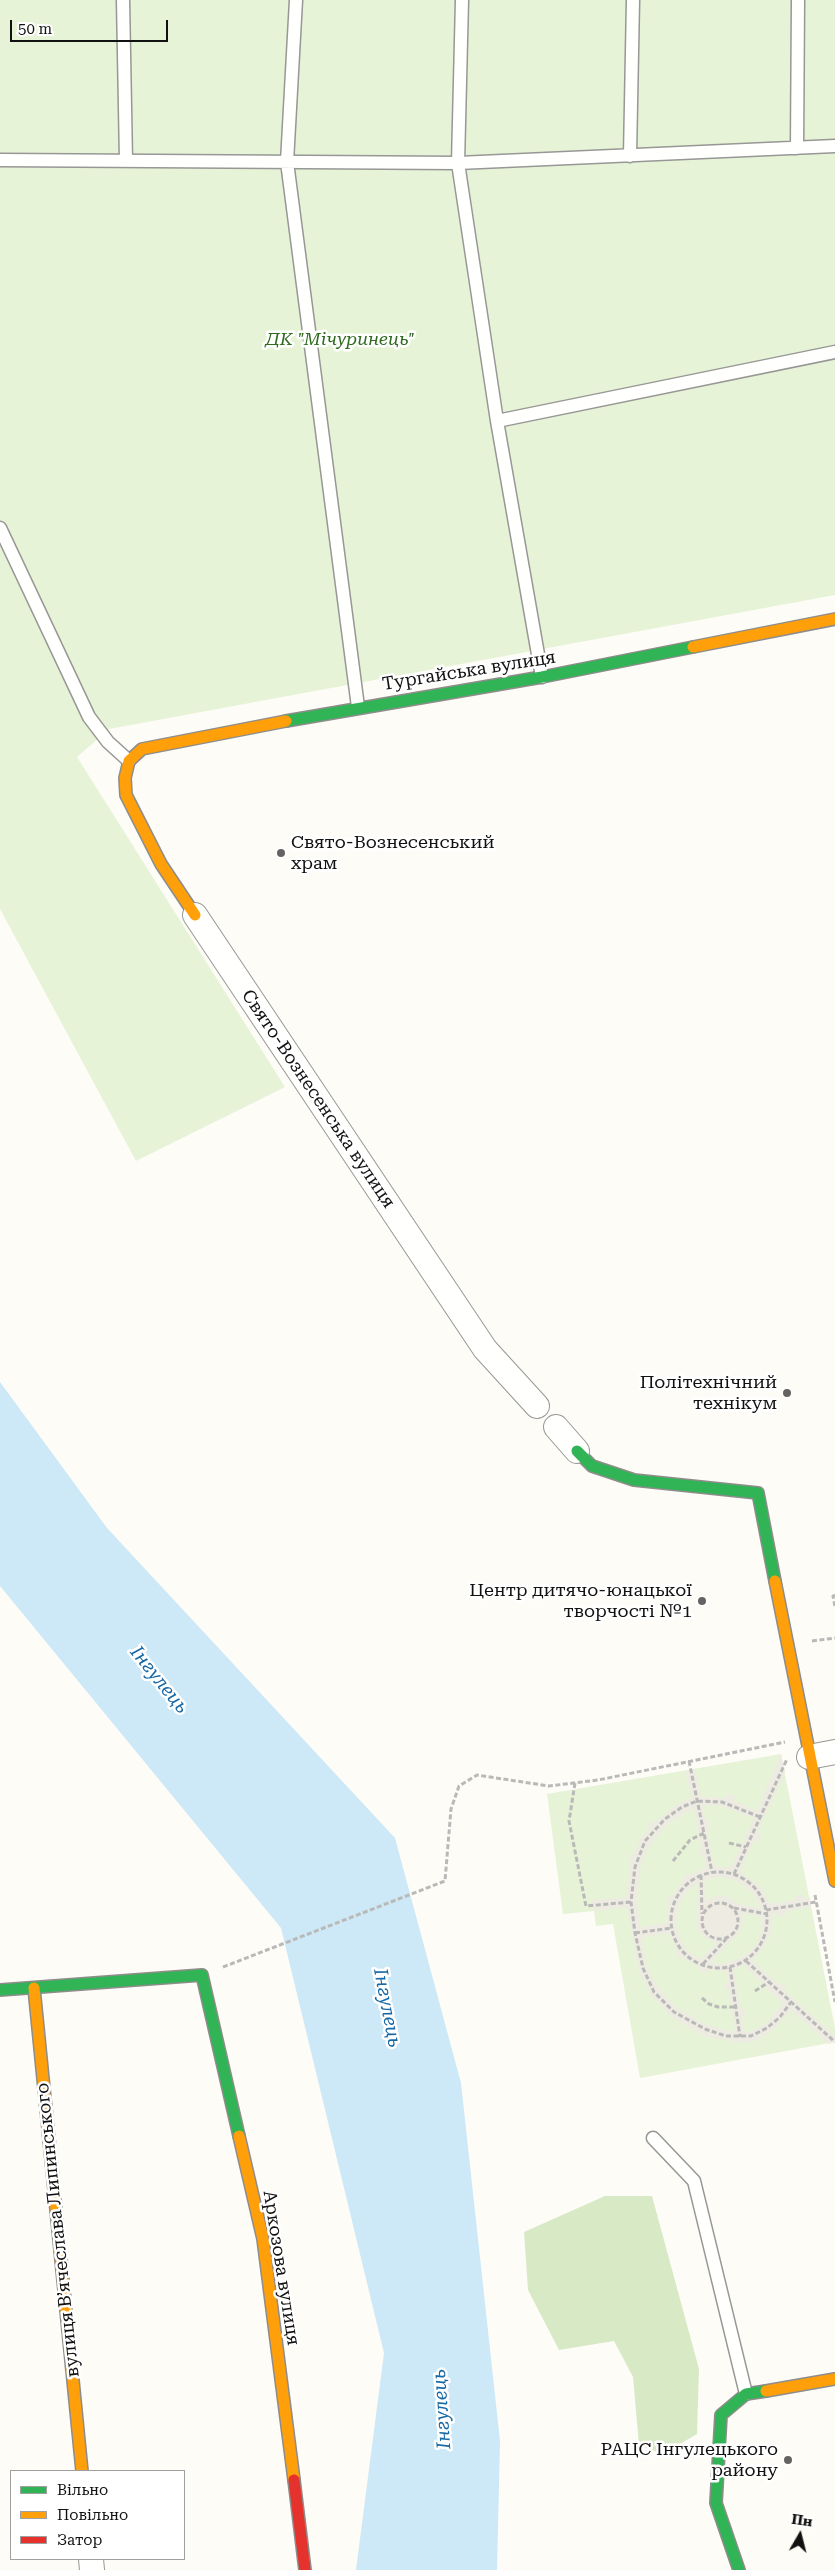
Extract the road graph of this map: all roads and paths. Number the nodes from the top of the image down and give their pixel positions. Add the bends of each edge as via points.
1 (123, 0) edge
2 (296, 0) edge
3 (462, 0) edge
4 (633, 0) edge
5 (798, 0) edge
6 (835, 146) edge
7 (797, 148) junction
8 (630, 156) junction
9 (0, 160) edge
10 (126, 161) junction
11 (287, 162) junction
12 (458, 163) junction
13 (835, 352) edge
14 (497, 421) junction
15 (0, 528) edge
16 (835, 619) edge
17 (542, 677) junction
18 (358, 707) junction
19 (129, 761) junction
20 (195, 915) joint
21 (537, 1406) dead end
22 (556, 1428) dead end
23 (578, 1451) joint
24 (835, 1595) edge
25 (835, 1607) edge
26 (801, 1751) junction
27 (835, 1752) edge
28 (689, 1761) junction
29 (576, 1783) junction
30 (697, 1801) junction
31 (760, 1816) junction
32 (704, 1833) junction
33 (729, 1842) dead end
34 (746, 1847) junction
35 (673, 1861) dead end
36 (712, 1872) junction
37 (734, 1874) junction
38 (701, 1875) junction
39 (835, 1880) edge
40 (631, 1902) junction
41 (816, 1902) dead end
42 (733, 1908) junction
43 (766, 1912) junction
44 (702, 1914) junction
45 (672, 1928) junction
46 (635, 1934) junction
47 (727, 1938) junction
48 (746, 1961) junction
49 (702, 1964) junction
50 (730, 1966) junction
51 (202, 1975) junction
52 (769, 1982) junction
53 (34, 1988) junction
54 (0, 1990) edge
55 (755, 1991) dead end
56 (702, 1998) dead end
57 (791, 2002) junction
58 (735, 2006) junction
59 (740, 2037) junction
60 (835, 2042) edge
61 (653, 2138) dead end
62 (835, 2379) edge
63 (746, 2394) junction
64 (82, 2470) edge
65 (305, 2570) edge
66 (739, 2570) edge

1 - 10 lane
2 - 11 lane
3 - 12 lane
4 - 8 lane
5 - 7 lane
6 - 7 lane
7 - 8 lane
8 - 12 lane
9 - 10 lane
10 - 11 lane
11 - 12 lane
11 - 18 lane
12 - 14 lane
13 - 14 lane
14 - 17 lane
15 - 19 lane via 89,716 108,742
16 - 17 street, Тургайська вулиця
17 - 18 street, Тургайська вулиця
18 - 19 street, Тургайська вулиця via 142,750
19 - 20 street, Свято-Вознесенська вулиця via 126,795 161,864
20 - 21 street, Свято-Вознесенська вулиця via 486,1349
22 - 23 street
23 - 26 street via 592,1466 634,1480 758,1493
24 - 25 path
26 - 27 street
26 - 28 path
26 - 31 path via 783,1763
26 - 39 street
28 - 29 path
28 - 30 path
29 - 40 path via 569,1821 586,1906
29 - 51 path via 549,1786 477,1775 460,1786 451,1809 445,1881
30 - 31 path via 722,1802
30 - 32 path
30 - 40 path via 665,1819 645,1841 635,1867
31 - 34 path
32 - 35 path via 690,1840
32 - 36 path
33 - 34 path
34 - 37 path
36 - 37 path
36 - 38 path
37 - 43 path via 757,1890
38 - 44 path
38 - 45 path via 677,1897
40 - 46 path
41 - 43 path
42 - 43 path
42 - 44 path via 722,1903 710,1905
42 - 47 path via 738,1916 738,1925
43 - 48 path via 766,1932 761,1946
44 - 47 path via 701,1923 710,1937 718,1940
45 - 46 path
45 - 49 path via 685,1953
46 - 59 path via 643,1968 654,1992 674,2012 704,2029
47 - 49 path
48 - 50 path
48 - 52 path
49 - 50 path
50 - 58 path
51 - 53 street
51 - 65 street, Аркозова вулиця via 263,2240
52 - 55 path
52 - 57 path
53 - 54 street
53 - 64 street, вулиця В’ячеслава Липинського
56 - 58 path via 718,2007
57 - 59 path via 768,2028
57 - 60 path
58 - 59 path
61 - 63 lane via 694,2181
62 - 63 street
63 - 66 street via 721,2415 716,2503

